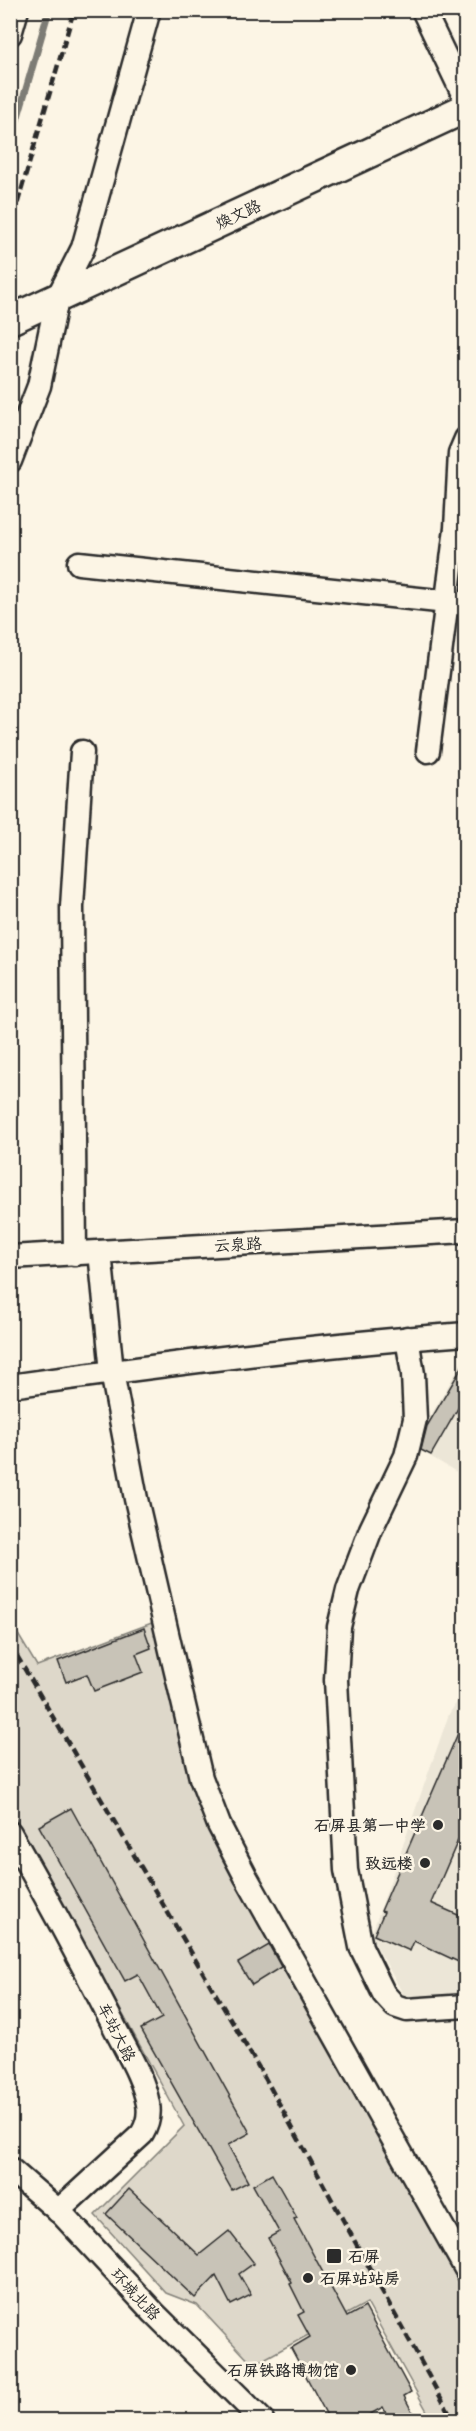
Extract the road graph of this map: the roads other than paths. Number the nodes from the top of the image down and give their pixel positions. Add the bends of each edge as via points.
1 (17, 10) edge
2 (149, 10) edge
3 (423, 10) edge
4 (10, 34) edge
5 (465, 100) edge
6 (465, 108) edge
7 (57, 299) junction
8 (10, 320) edge
9 (465, 439) edge
10 (10, 461) edge
11 (79, 562) dead end
12 (456, 603) edge
13 (428, 751) dead end
14 (82, 752) dead end
15 (465, 1231) edge
16 (100, 1252) junction
17 (75, 1254) junction
18 (10, 1257) edge
19 (465, 1334) edge
20 (407, 1338) junction
21 (112, 1372) junction
22 (10, 1386) edge
23 (10, 1833) edge
24 (465, 2006) edge
25 (10, 2169) edge
26 (58, 2211) junction
27 (465, 2269) edge
28 (262, 2421) edge

1 - 4 street
2 - 7 street via 83,248
3 - 5 street
6 - 7 main road, 焕文路
7 - 8 main road, 焕文路
7 - 10 street via 39,386
9 - 12 street via 460,453
11 - 12 street
12 - 13 street
14 - 17 street via 72,907
15 - 16 street, 云泉路
16 - 17 street, 云泉路
16 - 21 street
17 - 18 street, 云泉路
19 - 20 street
20 - 21 street
20 - 24 street via 415,1419 406,1456 371,1529 348,1590 339,1628 336,1680 345,1870 361,1947 394,2006 407,2010
21 - 22 street
21 - 27 street via 170,1647 201,1778 219,1825
23 - 26 street, 车站大路 via 130,2058 149,2112 142,2134
25 - 26 street, 环城北路
26 - 28 street, 环城北路

